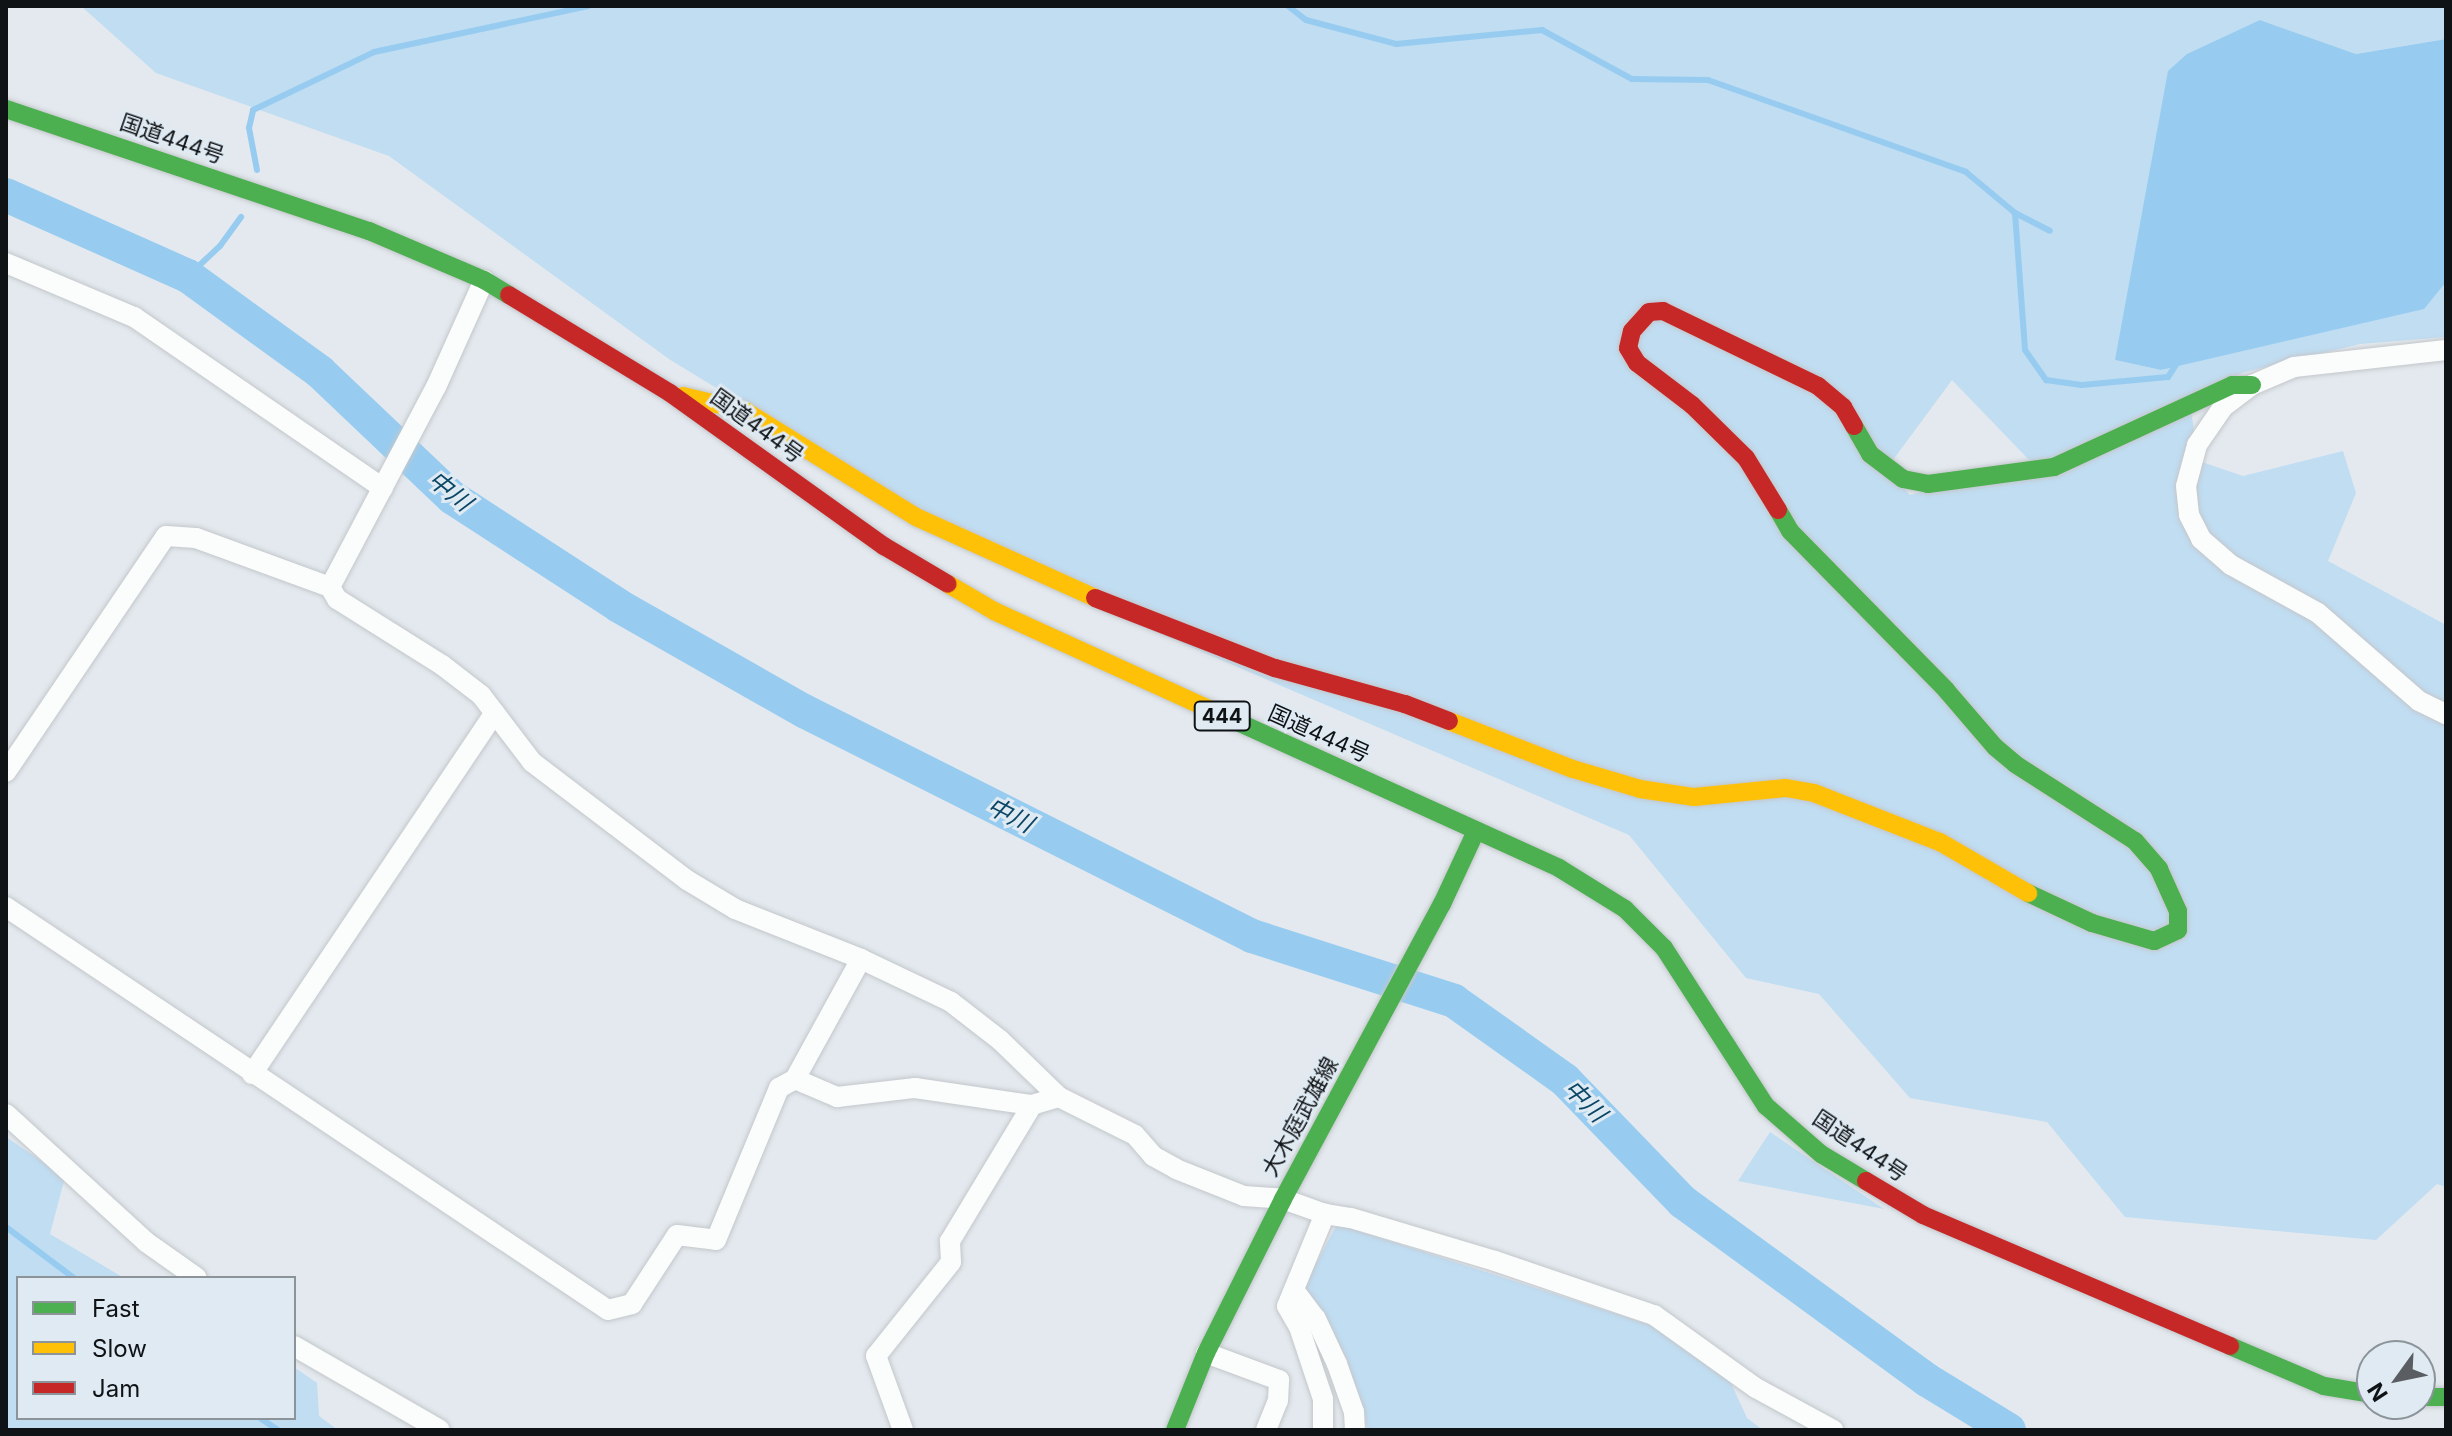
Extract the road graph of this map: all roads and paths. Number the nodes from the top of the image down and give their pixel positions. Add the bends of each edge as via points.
1 (6, 109) edge
2 (6, 263) edge
3 (484, 280) junction
4 (2446, 350) edge
5 (2252, 385) junction
6 (670, 393) junction
7 (383, 488) junction
8 (330, 587) junction
9 (495, 713) junction
10 (2446, 714) edge
11 (6, 772) edge
12 (1476, 831) junction
13 (6, 907) edge
14 (861, 959) junction
15 (252, 1074) junction
16 (795, 1079) junction
17 (1059, 1097) junction
18 (1032, 1105) junction
19 (6, 1114) edge
20 (1283, 1199) junction
21 (1325, 1214) junction
22 (194, 1276) edge
23 (1294, 1290) junction
24 (296, 1347) edge
25 (1206, 1353) junction
26 (1311, 1359) junction
27 (1279, 1380) junction
28 (2356, 1391) edge
29 (440, 1430) edge
30 (903, 1430) edge
31 (1175, 1430) edge
32 (1266, 1430) edge
33 (1323, 1430) edge
34 (1355, 1430) edge
35 (1833, 1430) edge

1 - 3 main road, 国道444号 / 444 via 369,231
2 - 7 street via 134,317
3 - 6 main road, 国道444号 / 444
3 - 7 street
4 - 5 street via 2294,367
5 - 6 main road via 2232,385 2054,467 1928,484 1903,479 1870,454 1843,407 1818,386 1663,311 1649,312 1632,331 1628,348 1637,363 1692,405 1746,458 1790,531 1995,747 2143,850 2174,895 2178,911 2178,930 2154,941 2092,923 1940,842 1814,793 1786,788 1694,797 1640,789 1405,704 1275,668 1049,580 916,517 745,411
5 - 10 street via 2223,407 2197,445 2186,486 2189,515 2201,539 2231,565 2318,613 2419,701
6 - 12 main road, 国道444号 / 444 via 884,546 994,611
7 - 8 street
8 - 9 street via 337,599 442,665
8 - 11 street via 196,538 166,536
9 - 14 street via 532,762 687,880 735,909
9 - 15 street
12 - 20 main road, 大木庭武雄線
12 - 28 main road, 国道444号 / 444 via 1559,868 1625,909 1664,948 1766,1106 1821,1154 1923,1215 2324,1386
13 - 15 street
14 - 16 street
14 - 17 street via 951,1002
15 - 16 street via 608,1310 632,1304 677,1235 716,1240 779,1088
16 - 18 street via 837,1097 915,1088
17 - 18 street
17 - 20 street via 1135,1135 1153,1156 1176,1169 1244,1196
18 - 30 street via 950,1241 951,1262 876,1356
19 - 22 street via 146,1242
20 - 21 street
20 - 25 main road, 大木庭武雄線
21 - 23 street
21 - 35 street via 1495,1261 1654,1315 1756,1388
23 - 26 street via 1287,1306
23 - 34 street via 1316,1319 1337,1364
24 - 29 street
25 - 27 street
25 - 31 main road, 大木庭武雄線
26 - 27 street
26 - 33 street via 1323,1399
27 - 32 street via 1278,1401

